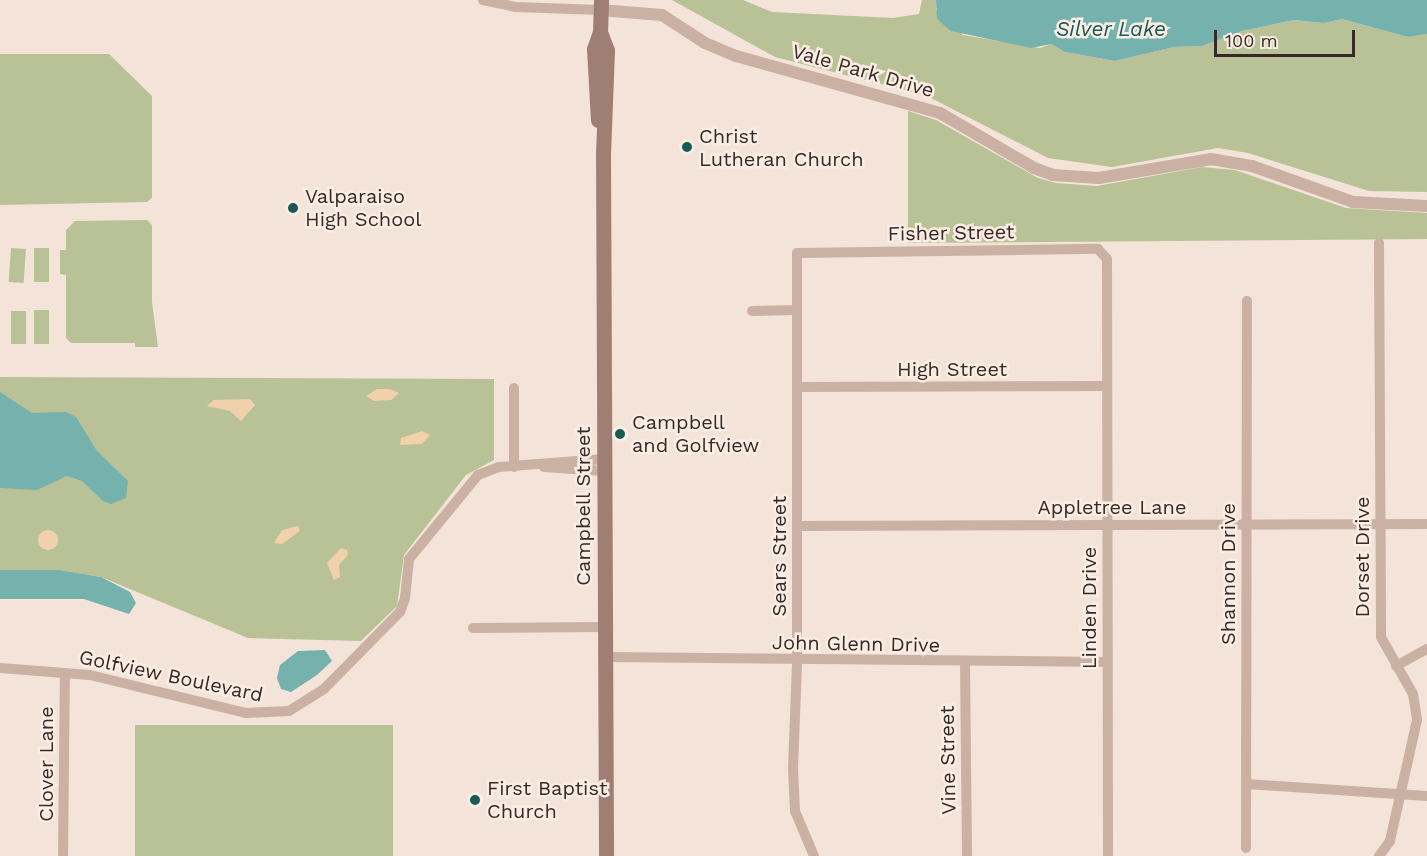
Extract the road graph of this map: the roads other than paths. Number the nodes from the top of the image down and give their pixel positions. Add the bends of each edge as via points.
1 (483, 0) edge
2 (601, 5) edge
3 (1427, 206) edge
4 (1379, 243) dead end
5 (797, 253) joint
6 (1104, 253) joint
7 (1246, 301) dead end
8 (797, 310) junction
9 (752, 311) dead end
10 (1107, 386) junction
11 (797, 387) junction
12 (514, 388) dead end
13 (604, 465) junction
14 (514, 466) junction
15 (1427, 524) edge
16 (1107, 525) junction
17 (1246, 525) junction
18 (1380, 525) junction
19 (796, 526) junction
20 (605, 627) junction
21 (473, 628) dead end
22 (1427, 649) edge
23 (606, 657) junction
24 (797, 662) junction
25 (1107, 662) junction
26 (965, 663) junction
27 (1396, 666) junction
28 (0, 668) edge
29 (65, 673) junction
30 (1247, 784) junction
31 (1402, 795) junction
32 (1427, 796) edge
33 (1246, 848) dead end
34 (63, 856) edge
35 (606, 856) edge
36 (814, 856) edge
37 (967, 856) edge
38 (1108, 856) edge
39 (1379, 856) edge

1 - 2 street via 516,7
2 - 3 street, Vale Park Drive via 662,15 705,43 736,56 940,113 1034,168 1053,175 1099,178 1211,159 1252,166 1353,202
2 - 13 main road, Campbell Street via 600,32 594,49 594,88 603,155
4 - 18 street, Dorset Drive
5 - 6 street, Fisher Street via 1098,249
5 - 8 street, Sears Street
6 - 10 street, Linden Drive
7 - 17 street, Shannon Drive
8 - 9 street
8 - 11 street, Sears Street
10 - 11 street, High Street
10 - 16 street, Linden Drive
11 - 19 street, Sears Street
12 - 14 street
13 - 14 street, Golfview Boulevard via 570,459 541,466
13 - 20 main road, Campbell Street
14 - 29 street, Golfview Boulevard via 488,469 478,475 409,559 404,603 399,612 324,689 298,707 268,714 246,713 90,675
15 - 18 street, Appletree Lane
16 - 17 street, Appletree Lane
16 - 19 street, Appletree Lane
16 - 25 street, Linden Drive
17 - 18 street, Appletree Lane
17 - 30 street, Shannon Drive
18 - 27 street, Dorset Drive via 1381,637
19 - 24 street, Sears Street
20 - 21 street
20 - 23 main road, Campbell Street
22 - 27 street
23 - 24 street, John Glenn Drive
23 - 35 main road, Campbell Street
24 - 26 street, John Glenn Drive
24 - 36 street, Sears Street via 795,811
25 - 26 street, John Glenn Drive
25 - 38 street, Linden Drive
26 - 37 street, Vine Street
27 - 31 street, Dorset Drive via 1417,706
28 - 29 street, Golfview Boulevard
29 - 34 street, Clover Lane
30 - 31 street
30 - 33 street, Shannon Drive
31 - 32 street
31 - 39 street, Dorset Drive via 1390,841

